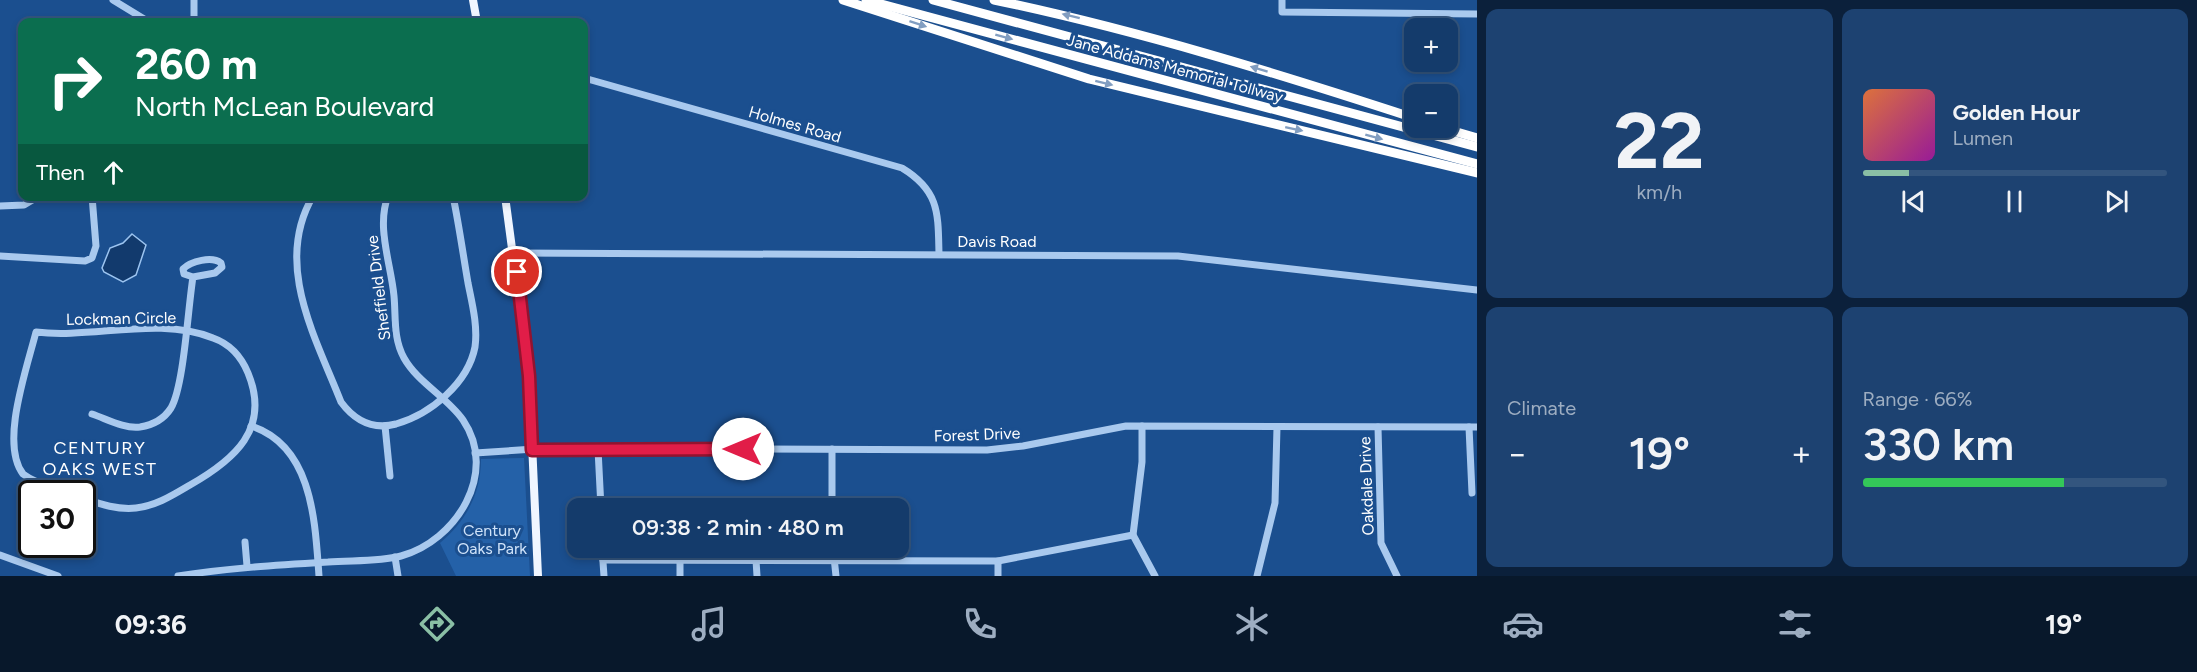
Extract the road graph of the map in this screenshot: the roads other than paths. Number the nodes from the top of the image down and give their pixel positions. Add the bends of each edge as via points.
1 (113, 0) edge
2 (194, 0) edge
3 (474, 0) edge
4 (843, 0) edge
5 (866, 0) edge
6 (933, 0) edge
7 (994, 0) edge
8 (1282, 0) edge
9 (1477, 14) edge
10 (142, 18) edge
11 (194, 18) edge
12 (476, 18) edge
13 (588, 79) edge
14 (1404, 115) edge
15 (1458, 132) edge
16 (1477, 138) edge
17 (1477, 147) edge
18 (1477, 164) edge
19 (1477, 173) edge
20 (31, 201) edge
21 (92, 201) edge
22 (311, 201) edge
23 (387, 201) edge
24 (454, 201) edge
25 (506, 201) edge
26 (0, 206) edge
27 (514, 253) junction
28 (939, 254) junction
29 (0, 256) edge
30 (193, 281) junction
31 (1477, 290) edge
32 (185, 331) junction
33 (442, 398) junction
34 (92, 414) dead end
35 (7, 416) dead end
36 (251, 426) junction
37 (385, 426) junction
38 (1142, 426) junction
39 (1277, 427) junction
40 (1378, 427) junction
41 (1469, 427) junction
42 (1477, 427) edge
43 (598, 448) junction
44 (532, 450) junction
45 (832, 450) junction
46 (475, 453) junction
47 (8, 458) dead end
48 (390, 476) dead end
49 (34, 480) edge
50 (1472, 493) dead end
51 (600, 498) edge
52 (832, 498) edge
53 (96, 502) edge
54 (1132, 535) junction
55 (245, 542) dead end
56 (0, 555) edge
57 (395, 557) junction
58 (603, 560) joint
59 (680, 560) junction
60 (834, 560) junction
61 (756, 561) junction
62 (998, 561) junction
63 (318, 562) junction
64 (247, 566) junction
65 (233, 572) edge
66 (58, 576) edge
67 (178, 576) edge
68 (319, 576) edge
69 (398, 576) edge
70 (538, 576) edge
71 (604, 576) edge
72 (680, 576) edge
73 (756, 576) edge
74 (836, 576) edge
75 (999, 576) edge
76 (1155, 576) edge
77 (1257, 576) edge
78 (1397, 576) edge

1 - 10 street
2 - 11 street
3 - 12 main road
4 -> 19 highway via 1089,80
5 -> 18 highway, Jane Addams Memorial Tollway
6 - 17 highway, Jane Addams Memorial Tollway
14 -> 7 highway via 1216,56 1070,16
8 - 9 street via 1282,12
13 - 28 street, Holmes Road via 902,168 931,195 938,218
15 - 16 highway
20 - 26 street
21 - 29 street via 96,246 92,258 85,261
22 - 37 street via 296,250 301,298 341,402 361,421
23 - 33 street, Sheffield Drive via 384,225 398,344 409,365
24 - 33 street via 476,340 465,372
25 - 27 main road
27 - 28 street, Davis Road
27 - 44 main road via 529,376
28 - 31 street, Davis Road via 1178,256
30 - 30 street via 218,272 221,263 212,259 188,265 183,272
30 - 32 street
32 - 34 street via 175,398 163,418 153,424 131,427
32 - 35 street, Lockman Circle via 36,332
32 - 36 street, Lockman Circle via 221,342 241,360 254,397
33 - 37 street via 418,415
33 - 46 street, Sheffield Drive via 466,425
36 - 53 street, Lockman Circle via 230,460 159,502 118,508
36 - 63 street via 277,442 301,472 311,501
37 - 48 street
38 - 39 street, Forest Drive
38 - 45 street, Forest Drive via 1111,428 1004,449
38 - 54 street via 1142,462
39 - 40 street, Forest Drive
39 - 77 street via 1275,502
40 - 41 street, Forest Drive
40 - 78 street, Oakdale Drive via 1381,543
41 - 42 street, Forest Drive
41 - 50 street
43 - 44 street, Forest Drive
43 - 45 street, Forest Drive
43 - 51 street
44 - 46 street, Forest Drive
44 - 70 main road
45 - 52 street
46 - 57 street, Sheffield Drive via 472,490 459,514 431,542
47 - 49 street
54 - 62 street
54 - 76 street
55 - 64 street
56 - 66 street
57 - 63 street, Sheffield Drive
57 - 69 street
58 - 59 street
58 - 71 street
59 - 61 street
59 - 72 street
60 - 61 street
60 - 62 street
60 - 74 street
61 - 73 street
62 - 75 street
63 - 64 street, Sheffield Drive
63 - 68 street
64 - 65 street, Sheffield Drive
65 - 67 street, Sheffield Drive

